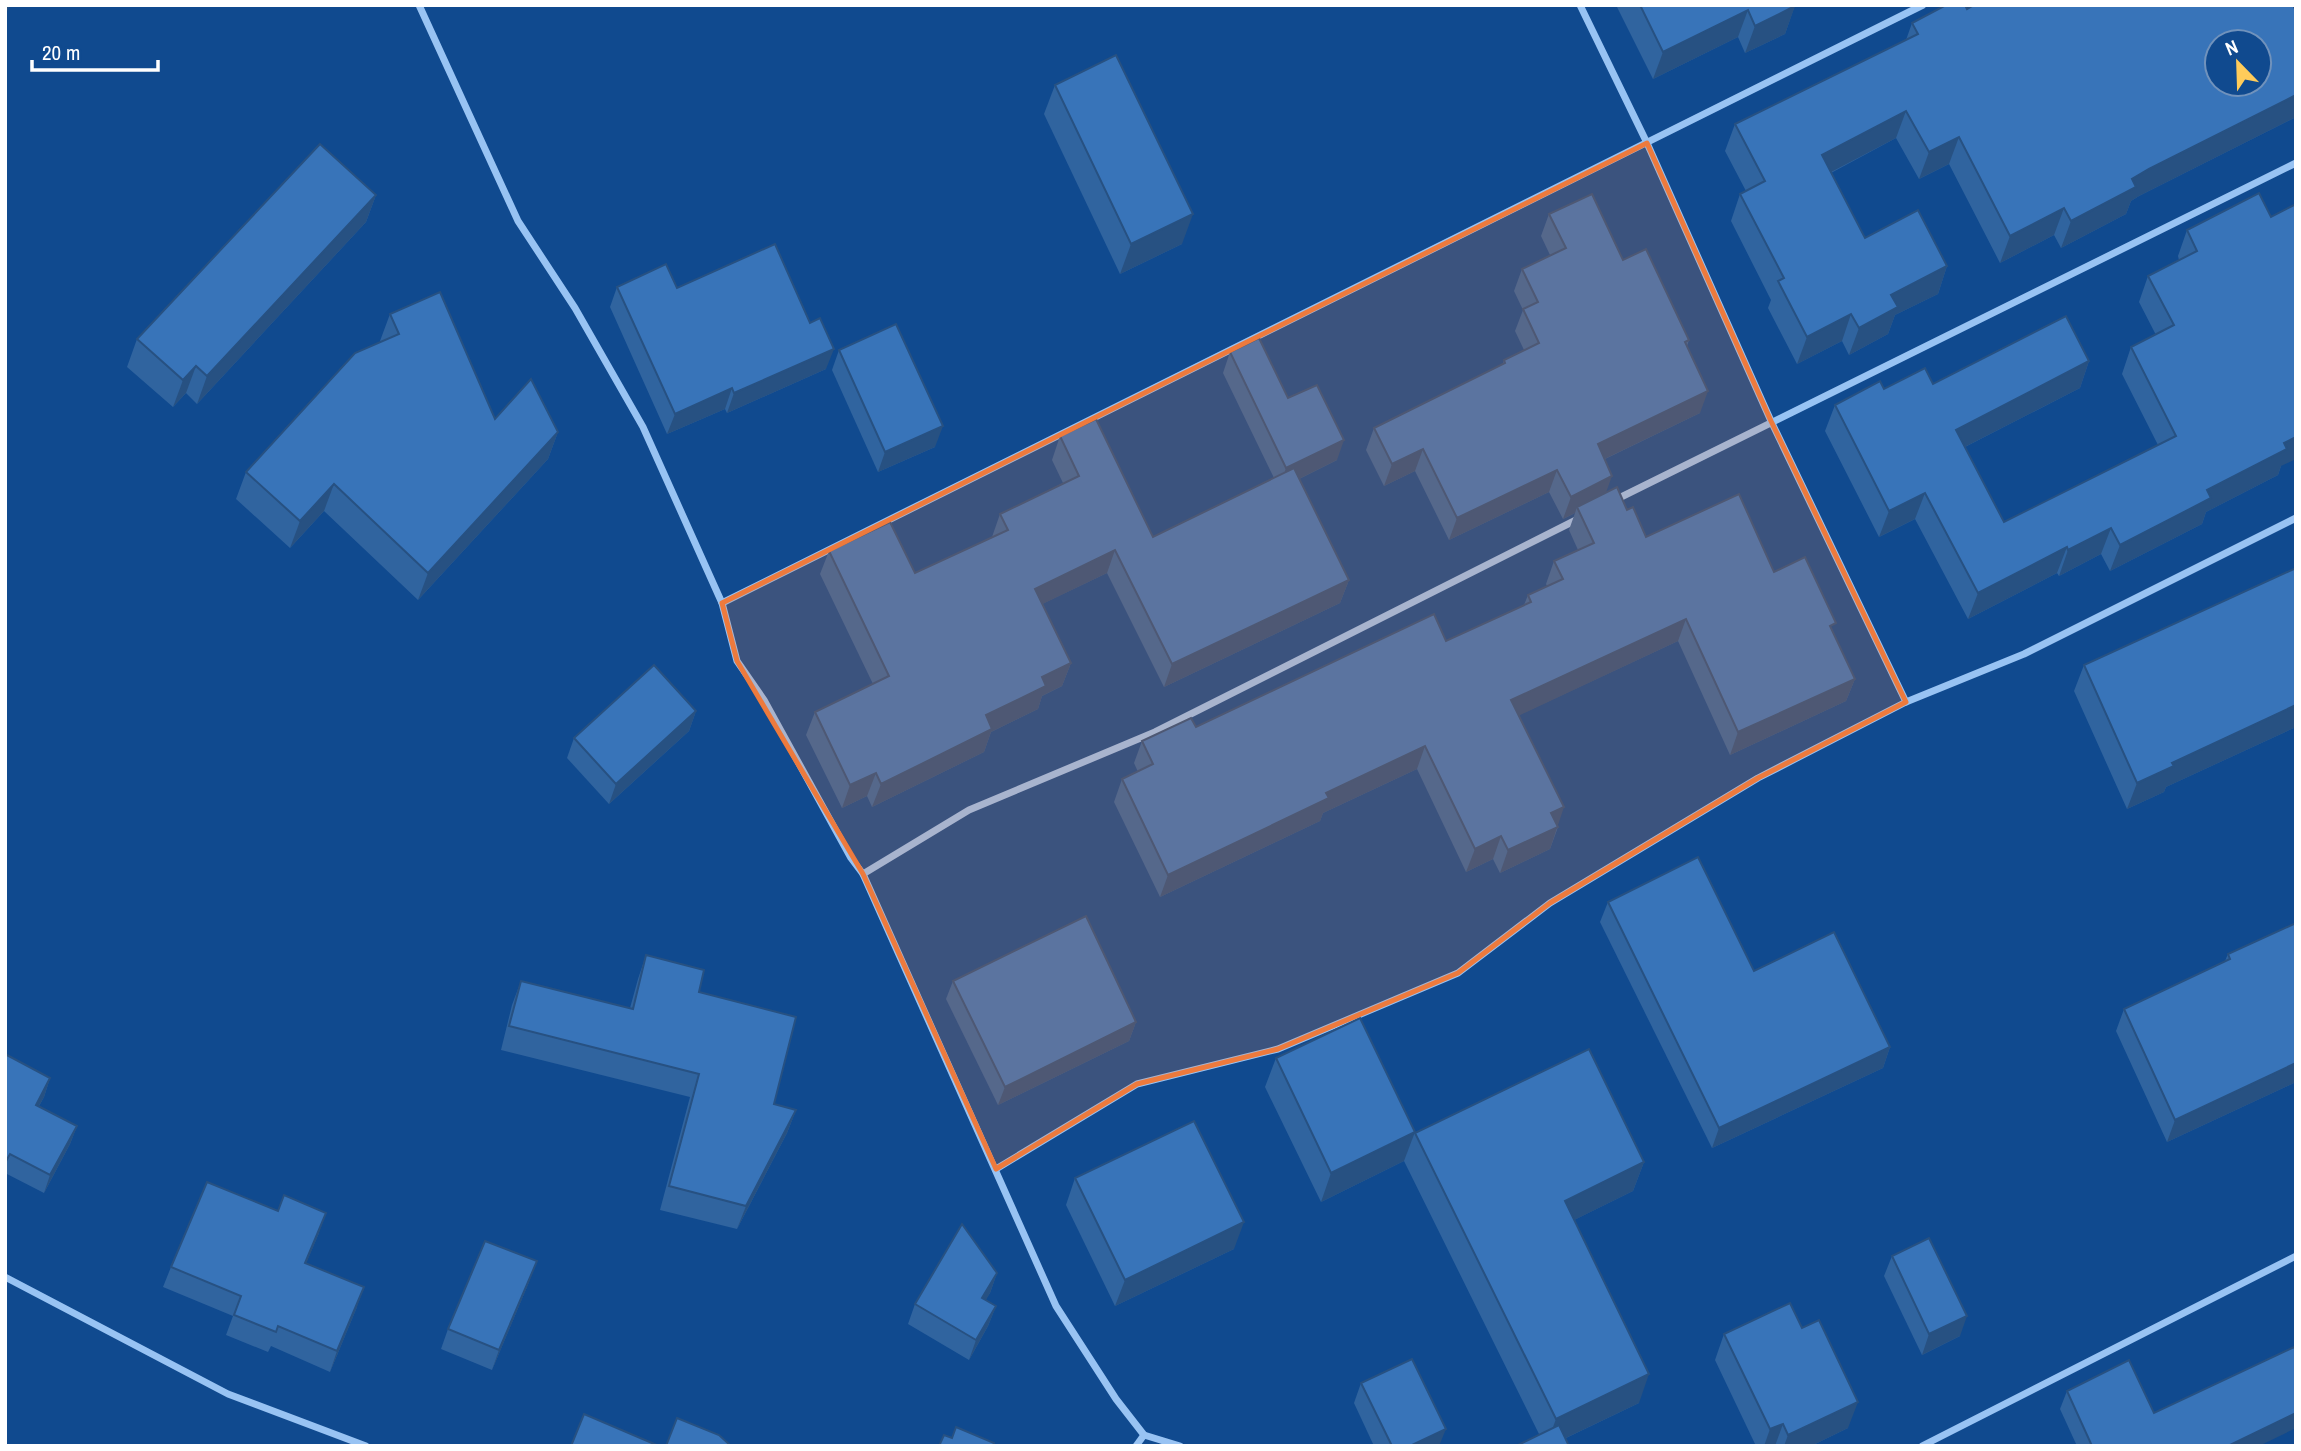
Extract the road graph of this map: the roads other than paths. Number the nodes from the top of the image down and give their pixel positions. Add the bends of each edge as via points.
1 (419, 5) edge
2 (1580, 5) edge
3 (1923, 5) edge
4 (1647, 143) junction
5 (2296, 163) edge
6 (1771, 421) junction
7 (1598, 508) edge
8 (1586, 514) edge
9 (2296, 518) edge
10 (722, 603) junction
11 (1906, 702) junction
12 (863, 874) junction
13 (996, 1169) junction
14 (2296, 1256) edge
15 (5, 1277) edge
16 (1144, 1435) junction
17 (366, 1446) edge
18 (1136, 1446) edge
19 (1180, 1446) edge
20 (1922, 1446) edge

1 - 10 street via 519,221 643,427
2 - 4 street
3 - 4 street
4 - 6 street
4 - 10 street
5 - 6 street
6 - 7 street
6 - 11 street
8 - 12 street via 1155,732 969,810
9 - 11 street via 2024,654
10 - 12 street via 737,661
11 - 13 street via 1758,778 1573,889 1458,973 1278,1049 1137,1084
12 - 13 street
13 - 16 street via 1056,1306
14 - 20 street
15 - 17 street via 228,1394
16 - 18 street
16 - 19 street

